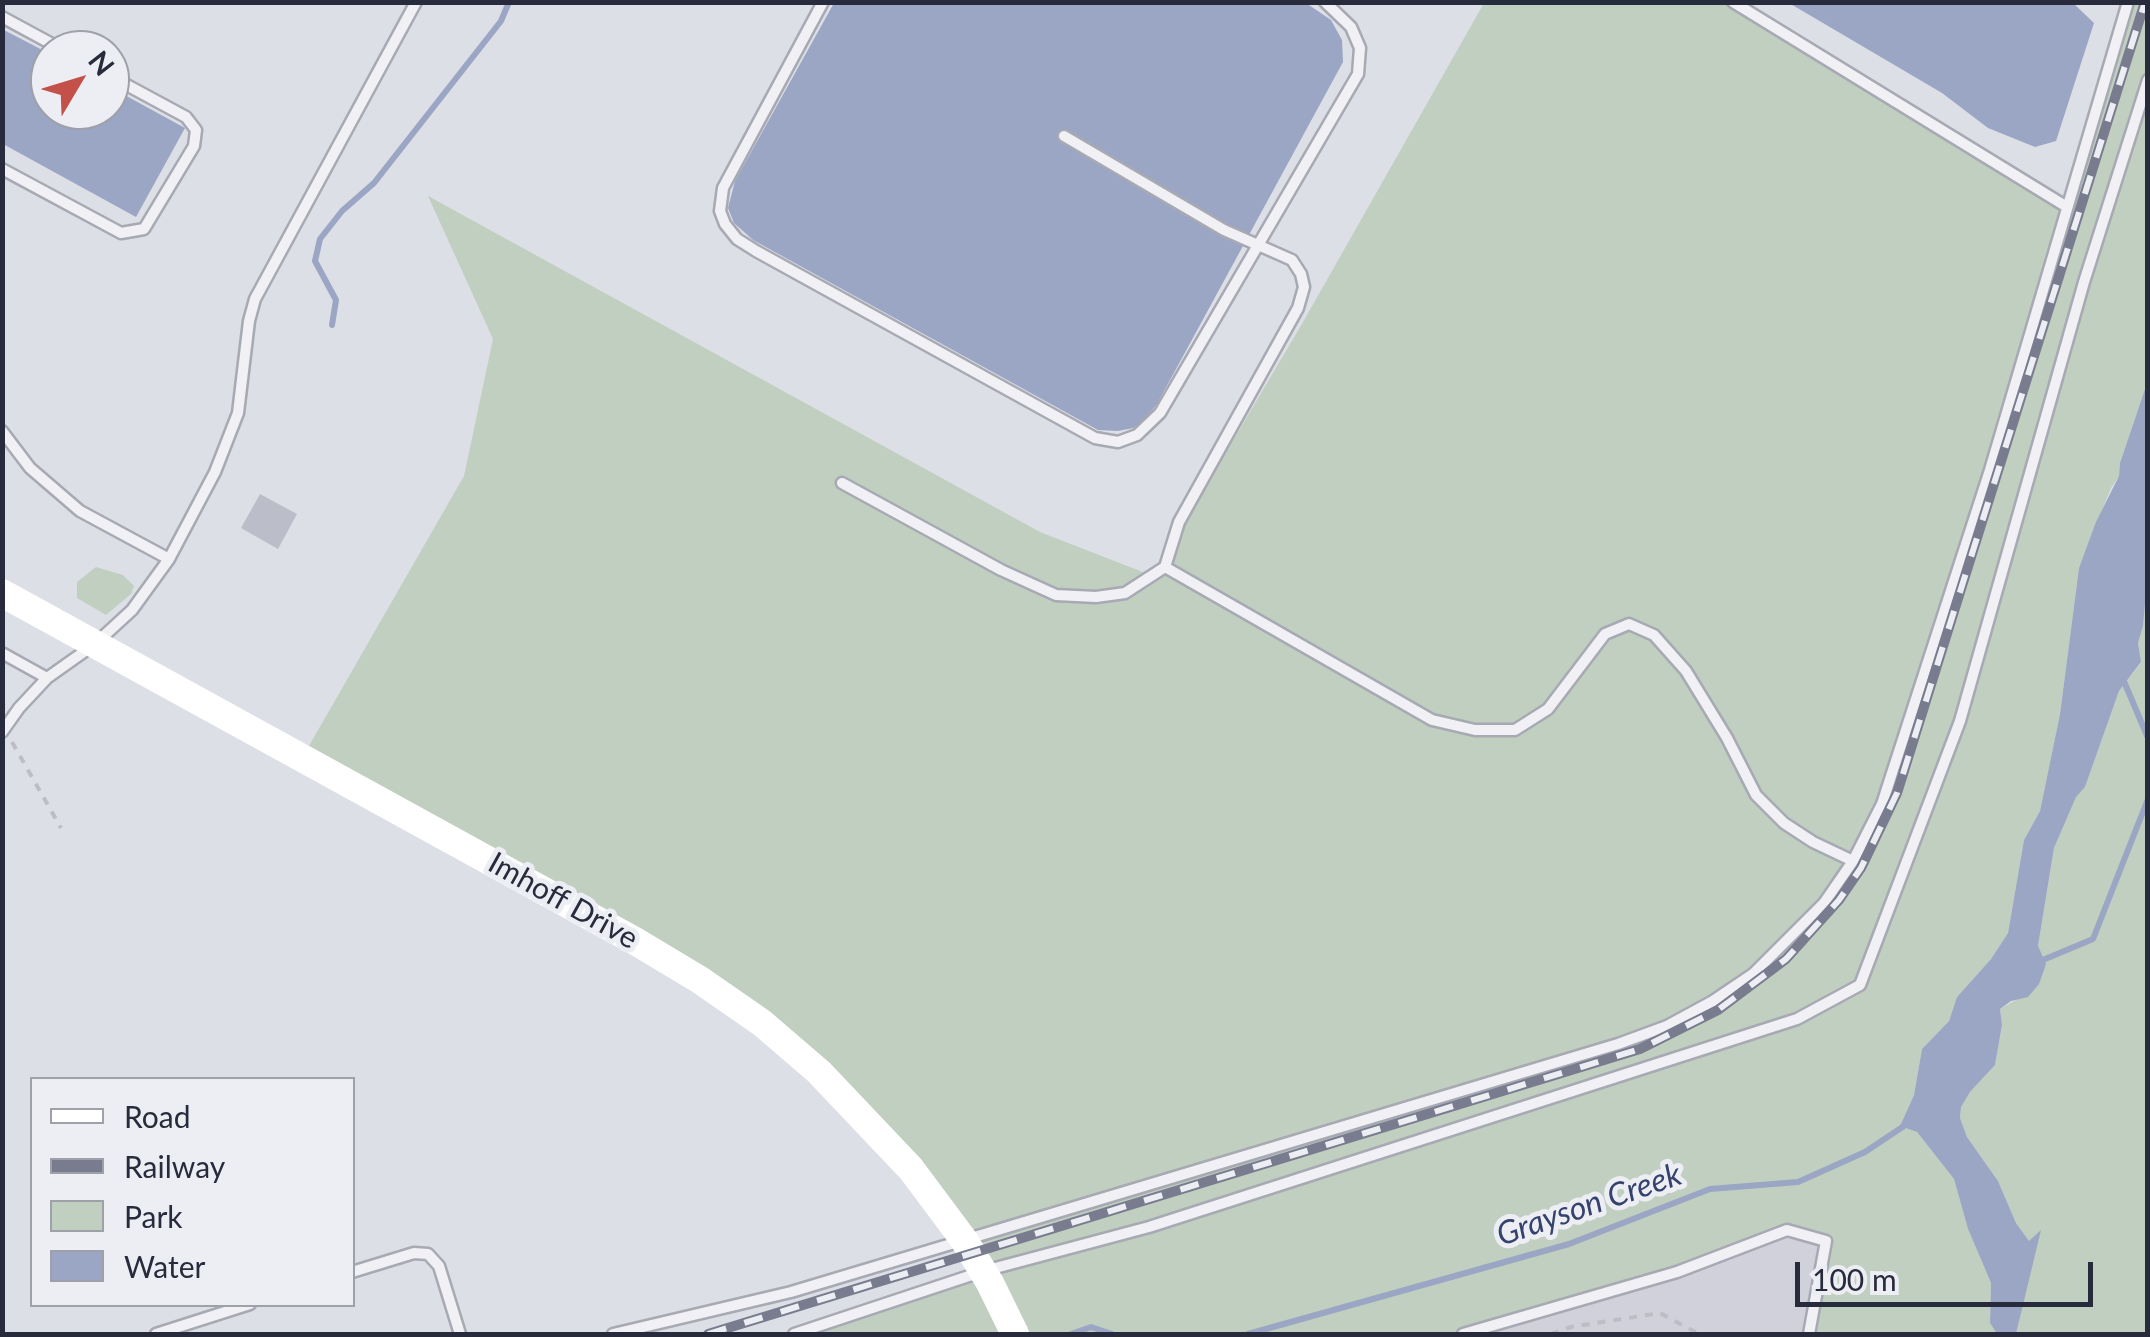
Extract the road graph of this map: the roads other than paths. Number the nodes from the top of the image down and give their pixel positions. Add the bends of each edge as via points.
1 (416, 2) edge
2 (823, 2) edge
3 (1324, 2) edge
4 (1733, 2) edge
5 (2128, 2) edge
6 (2, 17) edge
7 (30, 32) edge
8 (2148, 80) edge
9 (130, 87) edge
10 (1064, 136) dead end
11 (2, 169) edge
12 (2067, 207) junction
13 (1256, 246) junction
14 (2, 431) edge
15 (842, 483) dead end
16 (168, 559) junction
17 (1165, 568) junction
18 (2, 594) edge
19 (95, 644) junction
20 (2, 652) edge
21 (46, 678) junction
22 (4, 731) edge
23 (1853, 861) junction
24 (964, 1240) junction
25 (355, 1271) edge
26 (987, 1277) junction
27 (241, 1307) edge
28 (156, 1334) edge
29 (460, 1334) edge
30 (612, 1334) edge
31 (794, 1334) edge
32 (1015, 1334) edge
33 (1462, 1334) edge
34 (1808, 1334) edge

1 - 16 lane via 256,299 238,413
2 - 13 lane via 722,188 725,224 756,251 1095,438 1118,442 1137,435 1160,413
3 - 13 lane via 1351,27 1360,48 1358,74
4 - 12 lane
5 - 12 lane
6 - 7 lane
8 - 26 lane via 1960,721 1860,986 1797,1019
9 - 11 lane via 186,117 196,130 194,146 144,229 121,233
10 - 13 lane
12 - 23 lane via 1906,737
13 - 17 lane via 1292,260 1304,288 1179,522
14 - 16 lane via 30,468 80,511
15 - 17 lane via 1056,595 1126,592
16 - 19 lane via 132,610
17 - 23 lane via 1432,720 1475,730 1514,730 1548,709 1605,634 1629,624 1654,635 1686,672 1756,795 1784,823
18 - 19 street, Imhoff Drive
19 - 21 lane
19 - 24 street, Imhoff Drive via 700,980 762,1023 868,1121
20 - 21 lane
21 - 22 lane
23 - 24 lane via 1824,904 1753,974 1667,1026
24 - 26 street, Imhoff Drive
24 - 30 lane via 717,1312
25 - 29 lane via 428,1254
26 - 31 lane
26 - 32 street, Imhoff Drive
27 - 28 lane
33 - 34 lane via 1677,1272 1787,1230 1826,1241

